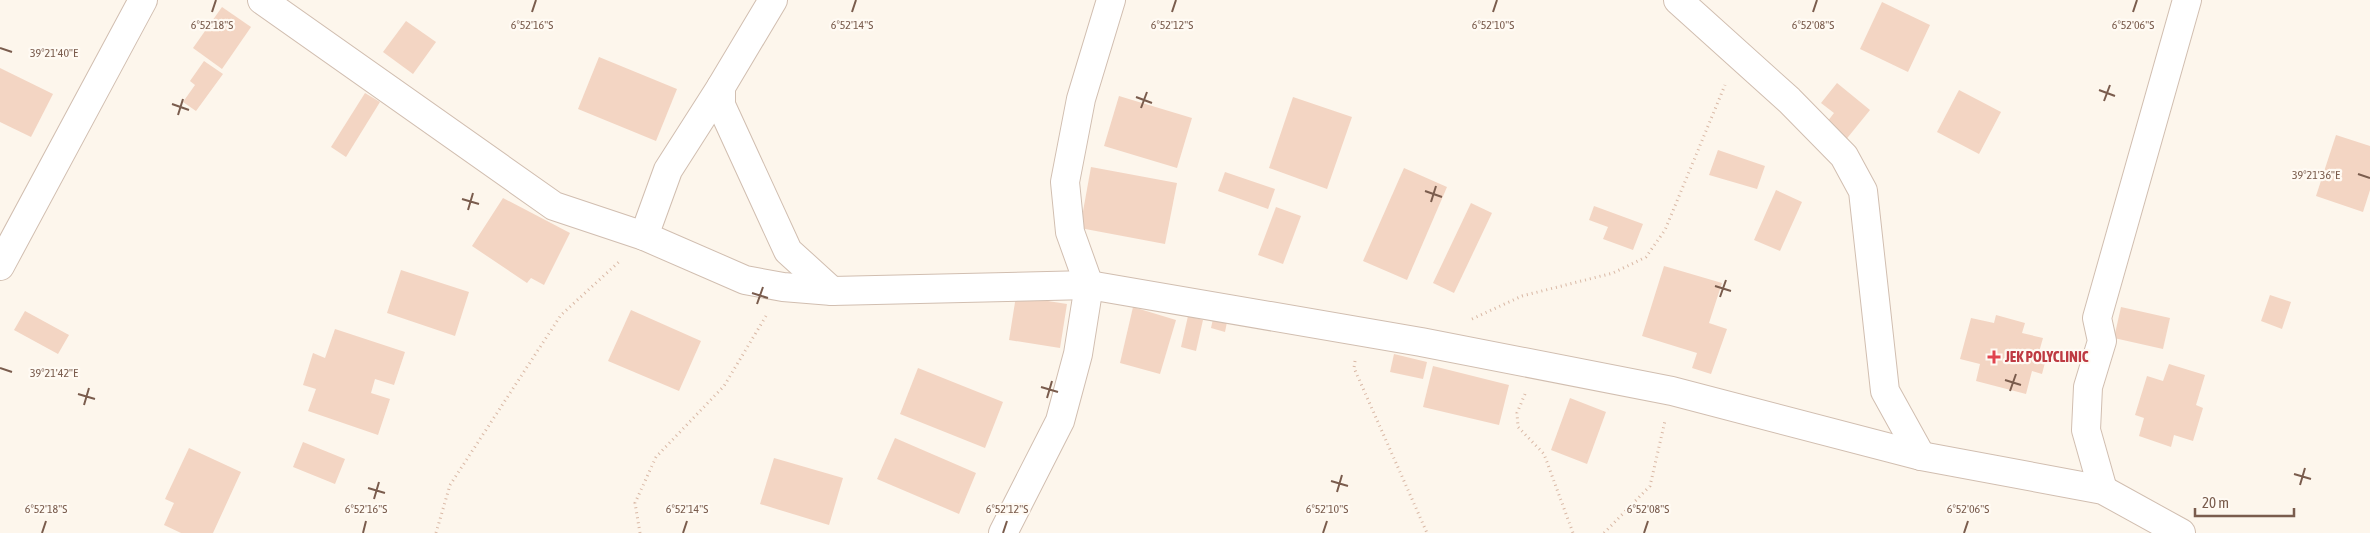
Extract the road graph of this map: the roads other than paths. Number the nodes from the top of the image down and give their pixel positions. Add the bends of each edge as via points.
1 (143, 0) edge
2 (262, 0) edge
3 (773, 0) edge
4 (1111, 0) edge
5 (1678, 0) edge
6 (2187, 0) edge
7 (721, 87) junction
8 (644, 236) junction
9 (0, 266) edge
10 (1089, 285) junction
11 (832, 290) junction
12 (1921, 456) junction
13 (2103, 490) junction
14 (1003, 533) edge
15 (2181, 533) edge

1 - 9 street
2 - 8 street via 554,206
3 - 7 street
4 - 10 street via 1081,99 1065,182 1070,232
5 - 12 street via 1789,100 1844,156 1863,190 1885,391
6 - 13 street via 2097,318 2102,341 2088,387 2086,430
7 - 8 street via 668,170
7 - 11 street via 721,105 788,251
8 - 11 street via 745,280 783,287
10 - 11 street
10 - 12 street via 1538,364 1672,391
10 - 14 street via 1078,354 1060,421
12 - 13 street
13 - 15 street

